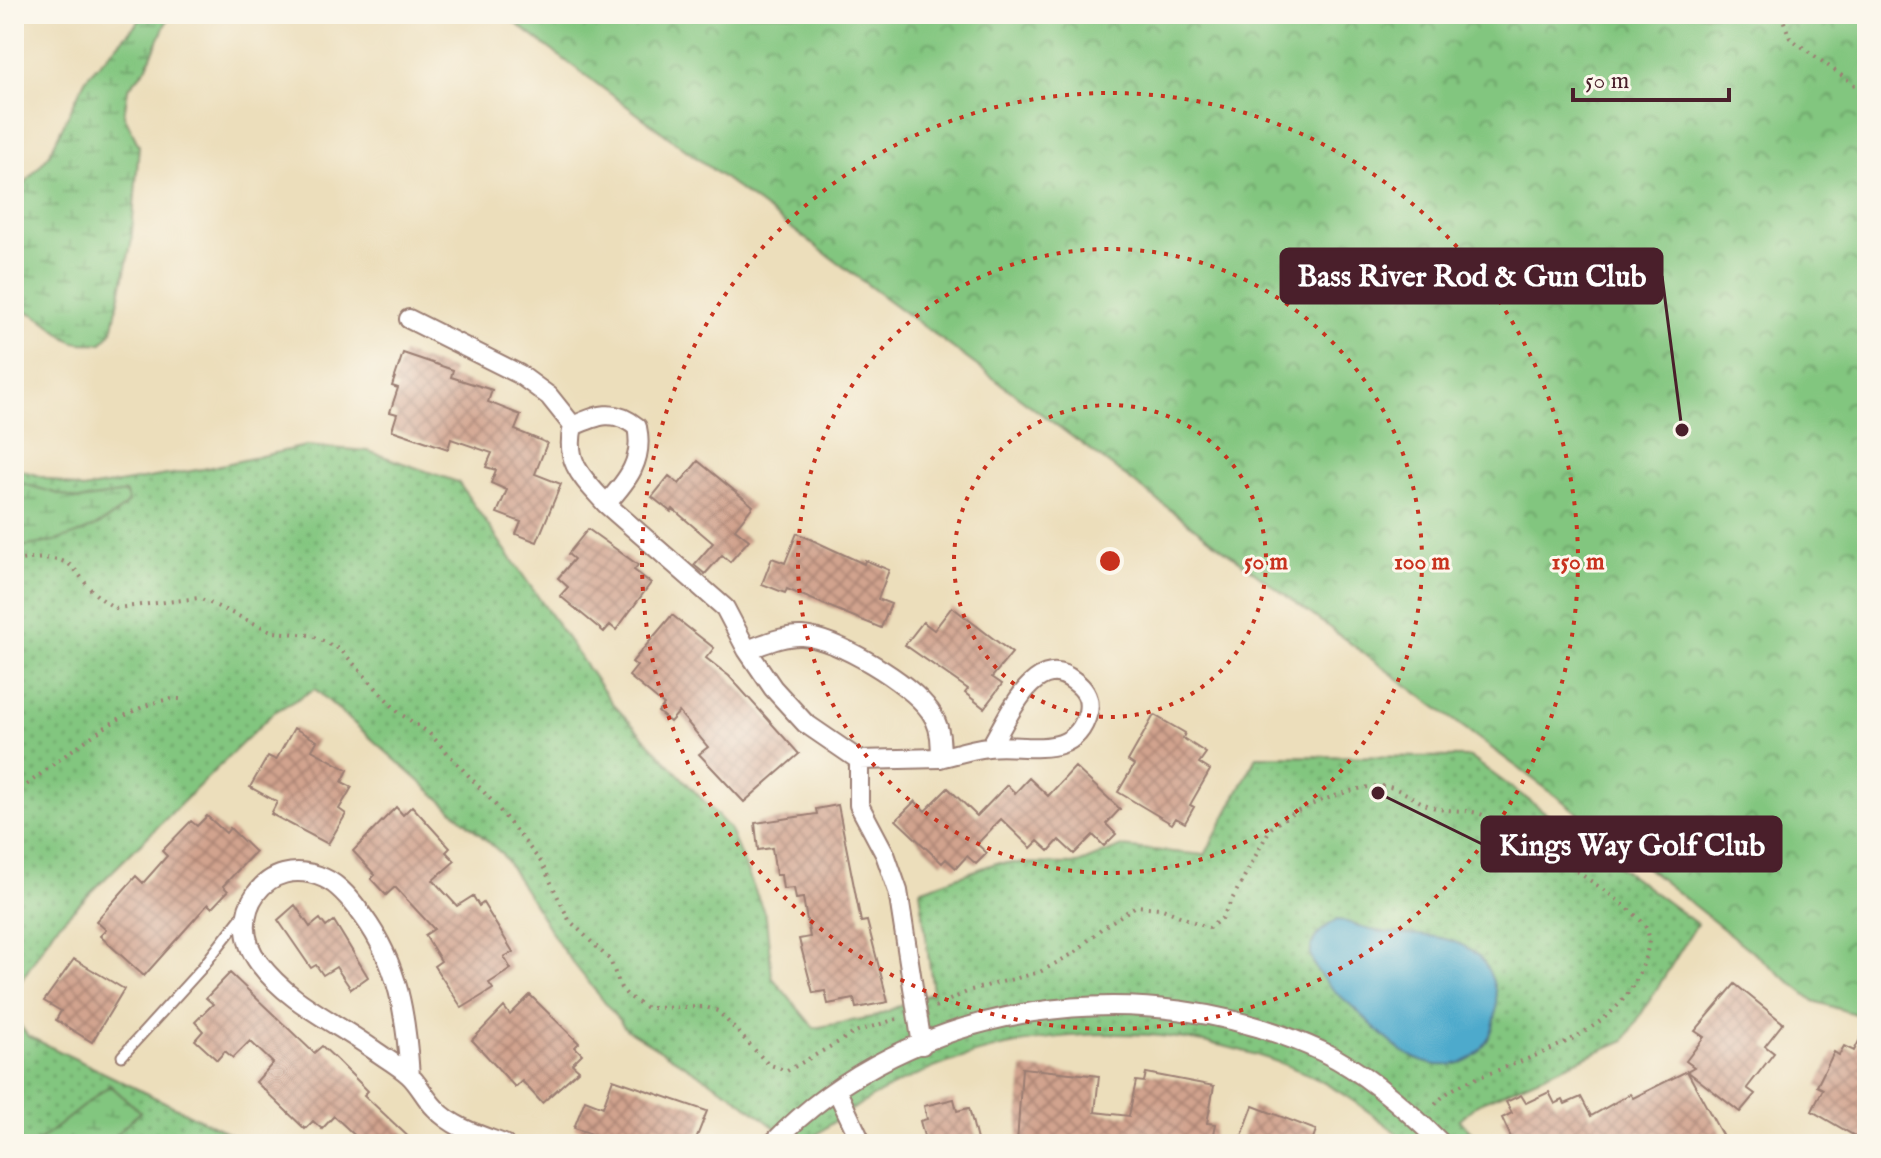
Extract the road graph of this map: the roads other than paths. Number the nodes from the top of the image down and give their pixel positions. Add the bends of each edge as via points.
1 (409, 319) dead end
2 (573, 426) junction
3 (606, 504) junction
4 (747, 650) junction
5 (991, 746) junction
6 (940, 758) junction
7 (859, 760) junction
8 (247, 909) junction
9 (922, 1045) junction
10 (122, 1056) dead end
11 (410, 1076) junction
12 (837, 1091) junction
13 (504, 1144) edge
14 (772, 1144) edge
15 (862, 1144) edge
16 (1442, 1144) edge

1 - 2 street via 519,374 549,396
2 - 3 street via 568,447 577,471
2 - 3 street via 599,414 622,415 637,427 637,460 628,480
3 - 4 street via 725,608
4 - 6 street via 804,636 904,684 931,712 942,740
4 - 7 street via 805,723
5 - 5 street via 1051,746 1074,736 1084,727 1089,706 1085,689 1069,676 1041,674
5 - 6 street
6 - 7 street
7 - 9 street via 859,805 898,891
8 - 10 lane
8 - 11 street via 247,937 256,960 274,981 309,1012
8 - 11 street via 260,887 276,874 325,878 349,897 394,971 406,1013
9 - 12 street via 885,1060
9 - 16 street via 1038,1008 1131,1004 1206,1013 1325,1053 1362,1075
11 - 13 street via 435,1109 465,1130
12 - 14 street
12 - 15 street

